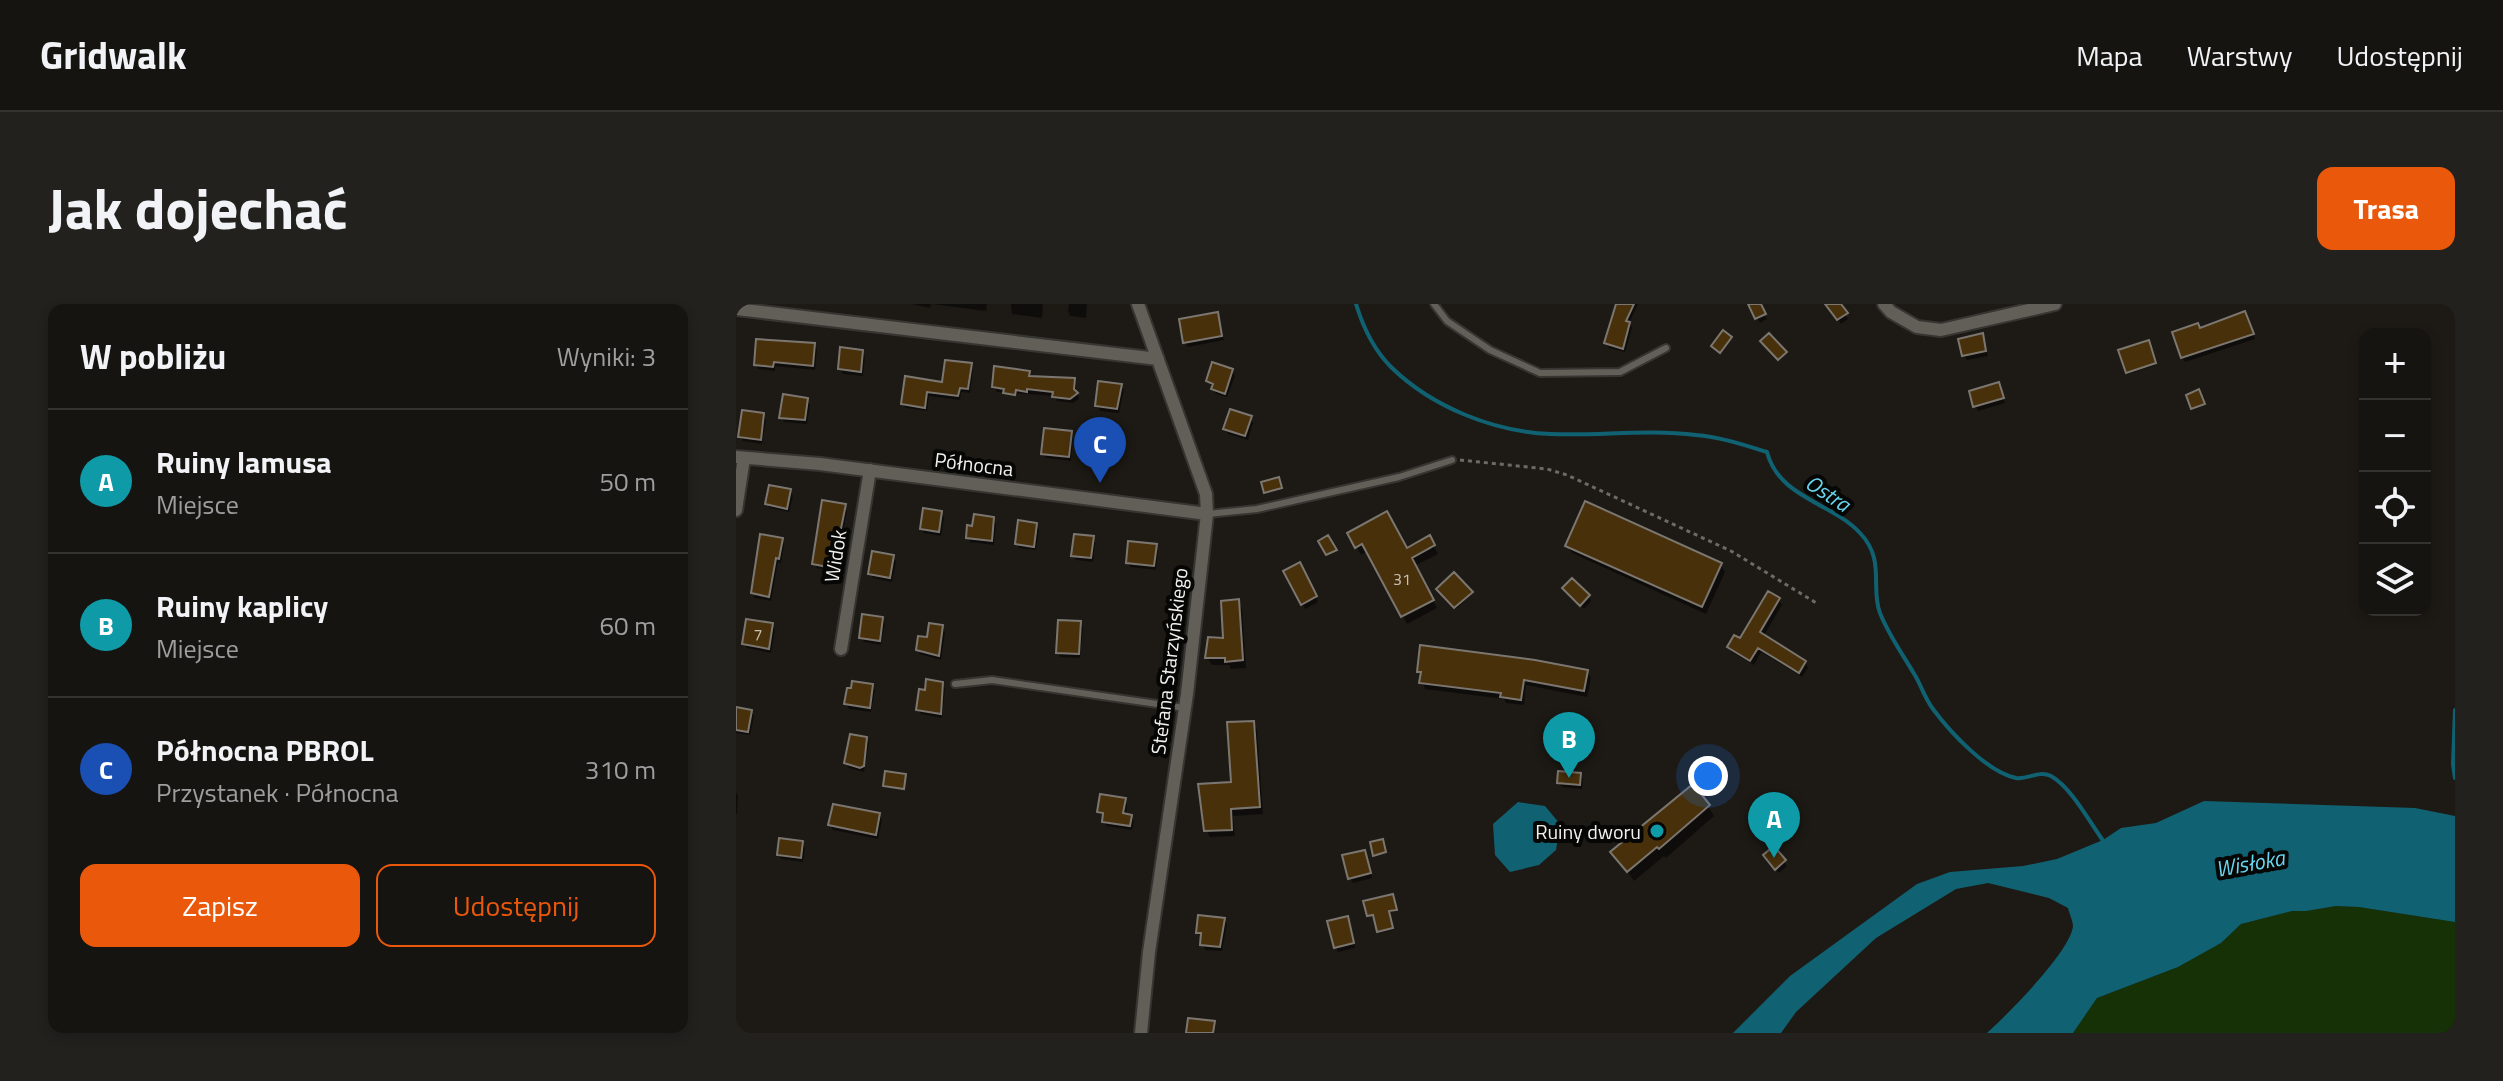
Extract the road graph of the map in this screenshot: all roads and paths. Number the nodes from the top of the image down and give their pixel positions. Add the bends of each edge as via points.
1 (825, 304) edge
2 (1138, 304) edge
3 (1434, 304) edge
4 (1884, 304) edge
5 (2055, 304) edge
6 (736, 309) edge
7 (823, 318) junction
8 (1666, 348) dead end
9 (1158, 359) junction
10 (740, 458) edge
11 (1452, 460) joint
12 (870, 470) junction
13 (736, 510) edge
14 (1207, 514) junction
15 (1818, 604) dead end
16 (841, 649) dead end
17 (955, 684) dead end
18 (1185, 708) junction
19 (1141, 1033) edge

1 - 7 street
2 - 9 street, Stefana Starzyńskiego
3 - 8 lane via 1447,321 1490,350 1540,373 1620,372
4 - 5 street via 1917,327 1941,330
6 - 7 street
7 - 9 street
9 - 14 street, Stefana Starzyńskiego via 1206,494
10 - 12 street, Północna
10 - 13 street
11 - 14 lane via 1257,509
11 - 15 path via 1567,475 1731,551
12 - 14 street, Północna
12 - 16 street, Widok
14 - 18 street, Stefana Starzyńskiego
17 - 18 lane via 992,680
18 - 19 street, Stefana Starzyńskiego

